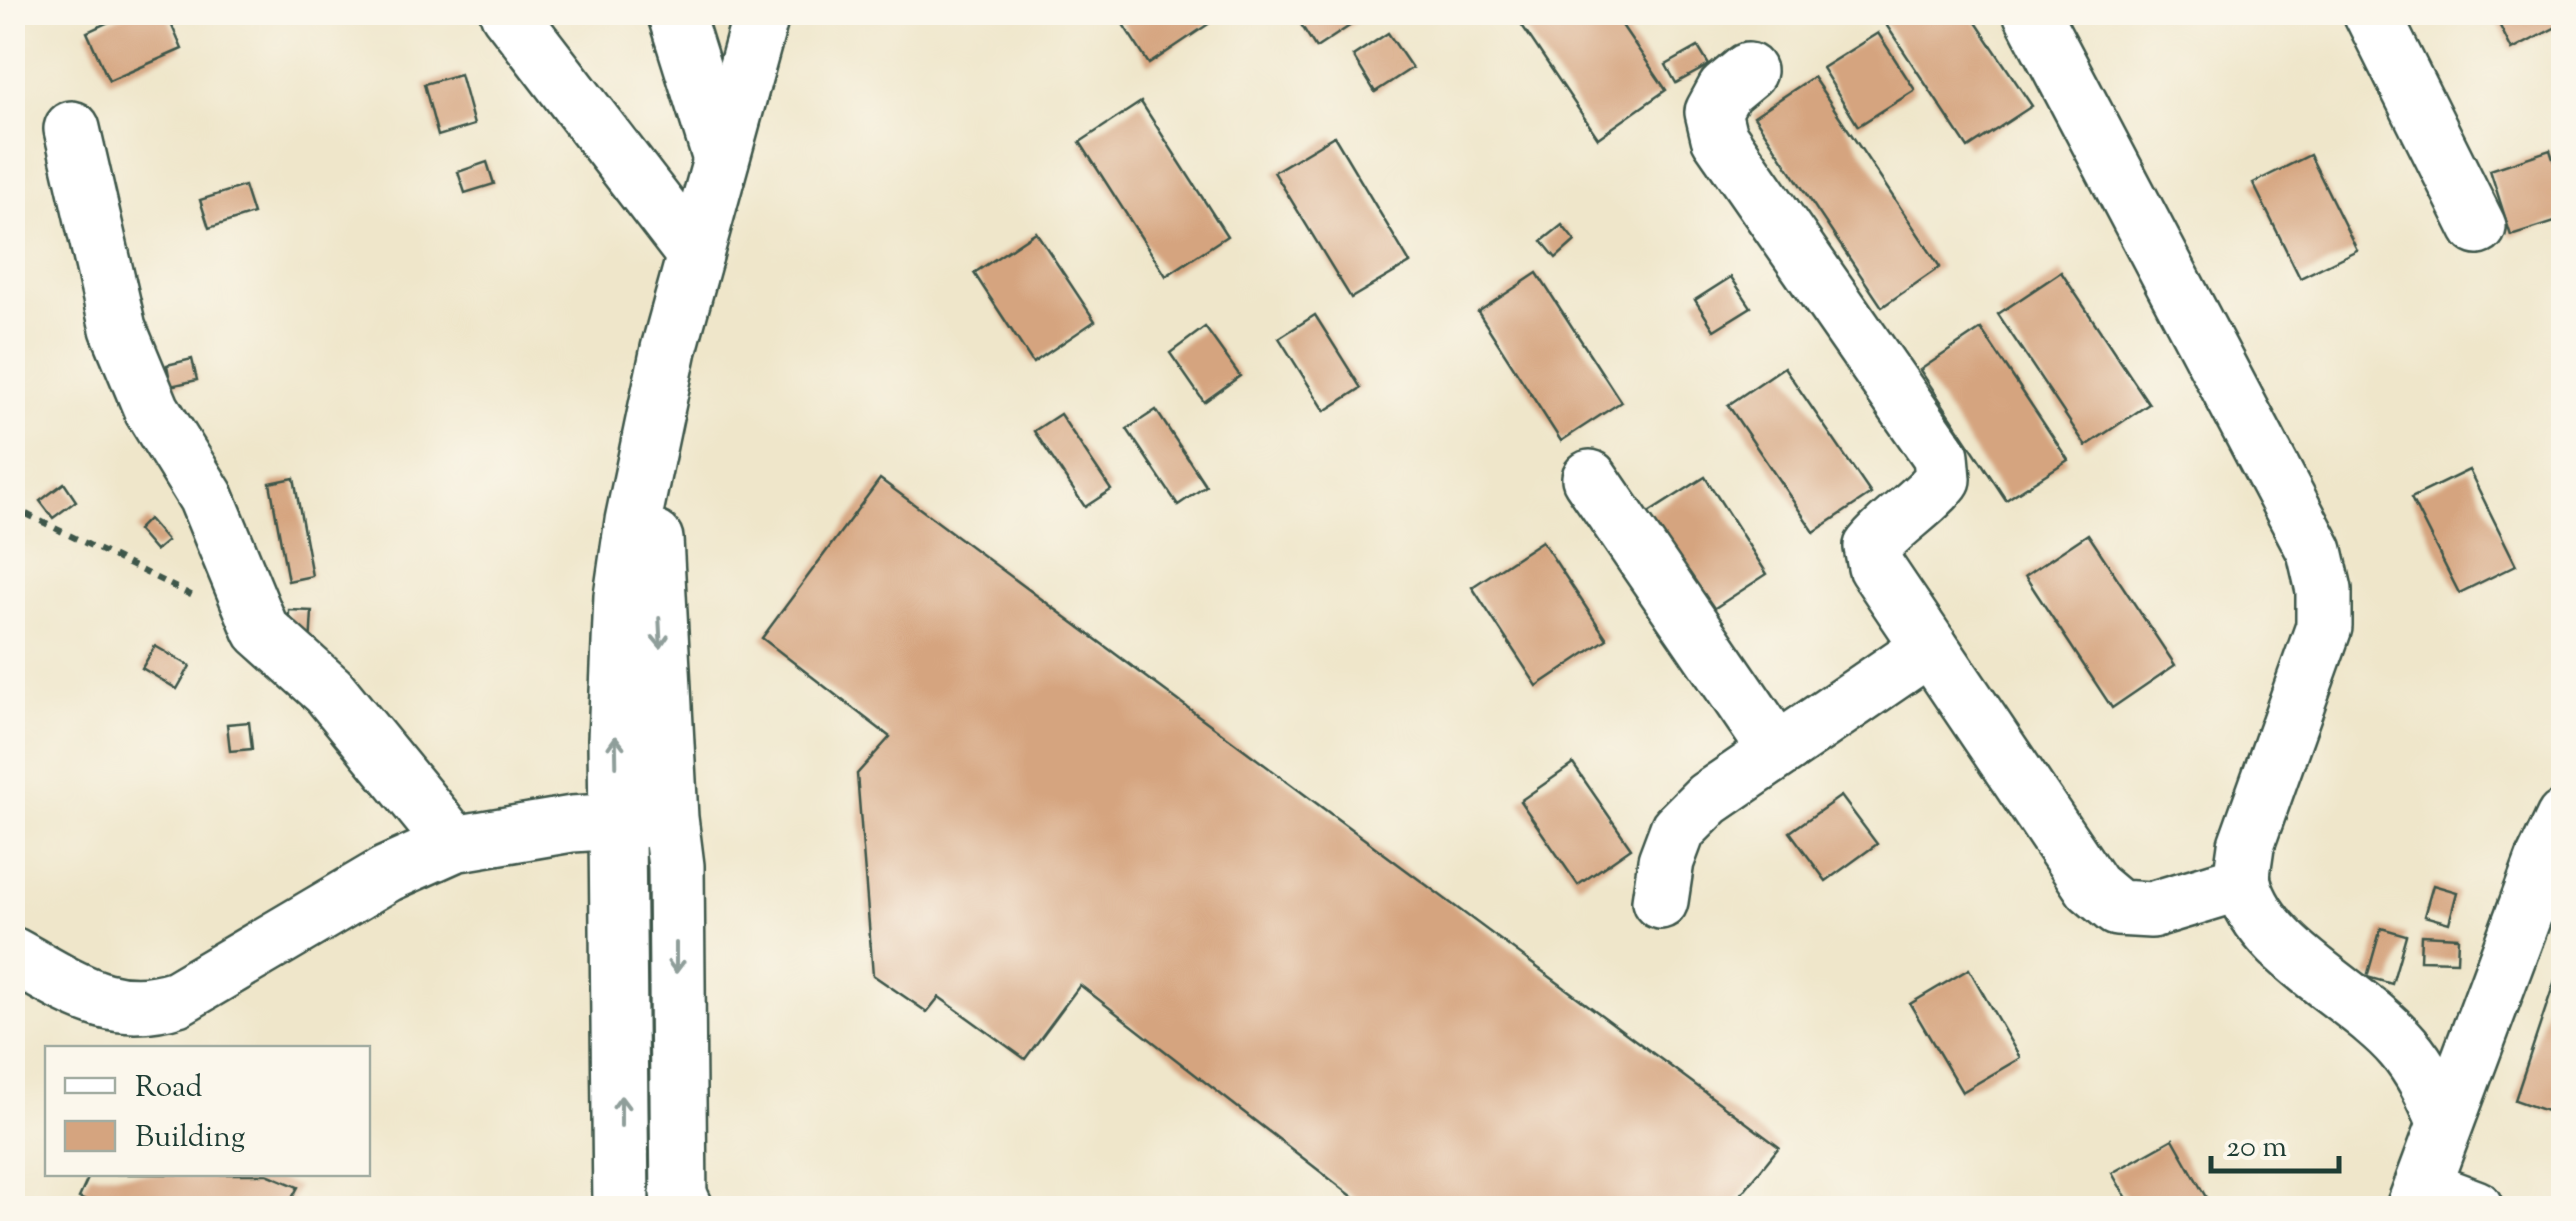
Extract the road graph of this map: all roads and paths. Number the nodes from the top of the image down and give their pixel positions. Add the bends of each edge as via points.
1 (508, 12) edge
2 (675, 12) edge
3 (762, 12) edge
4 (2030, 12) edge
5 (2370, 12) edge
6 (1748, 71) dead end
7 (72, 129) dead end
8 (721, 159) junction
9 (2478, 227) dead end
10 (695, 255) junction
11 (1590, 478) dead end
12 (12, 507) edge
13 (262, 630) junction
14 (1930, 648) junction
15 (1777, 752) junction
16 (2564, 818) edge
17 (644, 820) junction
18 (454, 844) junction
19 (2243, 882) junction
20 (1660, 901) dead end
21 (12, 956) edge
22 (2446, 1121) junction
23 (2418, 1198) edge
24 (681, 1203) edge
25 (621, 1208) edge
26 (2475, 1208) edge

1 - 10 street
2 - 8 street
3 - 8 street
4 - 19 street via 2315,551 2324,627 2246,845
5 - 9 street
6 - 14 street via 1725,90 1713,112 1719,137 1940,456 1943,479 1872,547 1876,567
7 - 13 street via 118,328 152,410 206,497
8 - 10 street
10 - 17 street via 661,396
11 - 15 street
12 - 13 path
13 - 18 street via 329,691
14 - 15 street
14 - 19 street via 2092,887 2117,908 2151,910
15 - 20 street via 1708,798 1678,828
16 - 22 street
17 - 18 street
17 -> 24 street via 676,866
25 -> 17 street
18 - 21 street via 387,874 177,998 150,1007 95,999
19 - 22 street via 2260,918 2305,966 2402,1046
22 - 23 street
23 - 26 street

